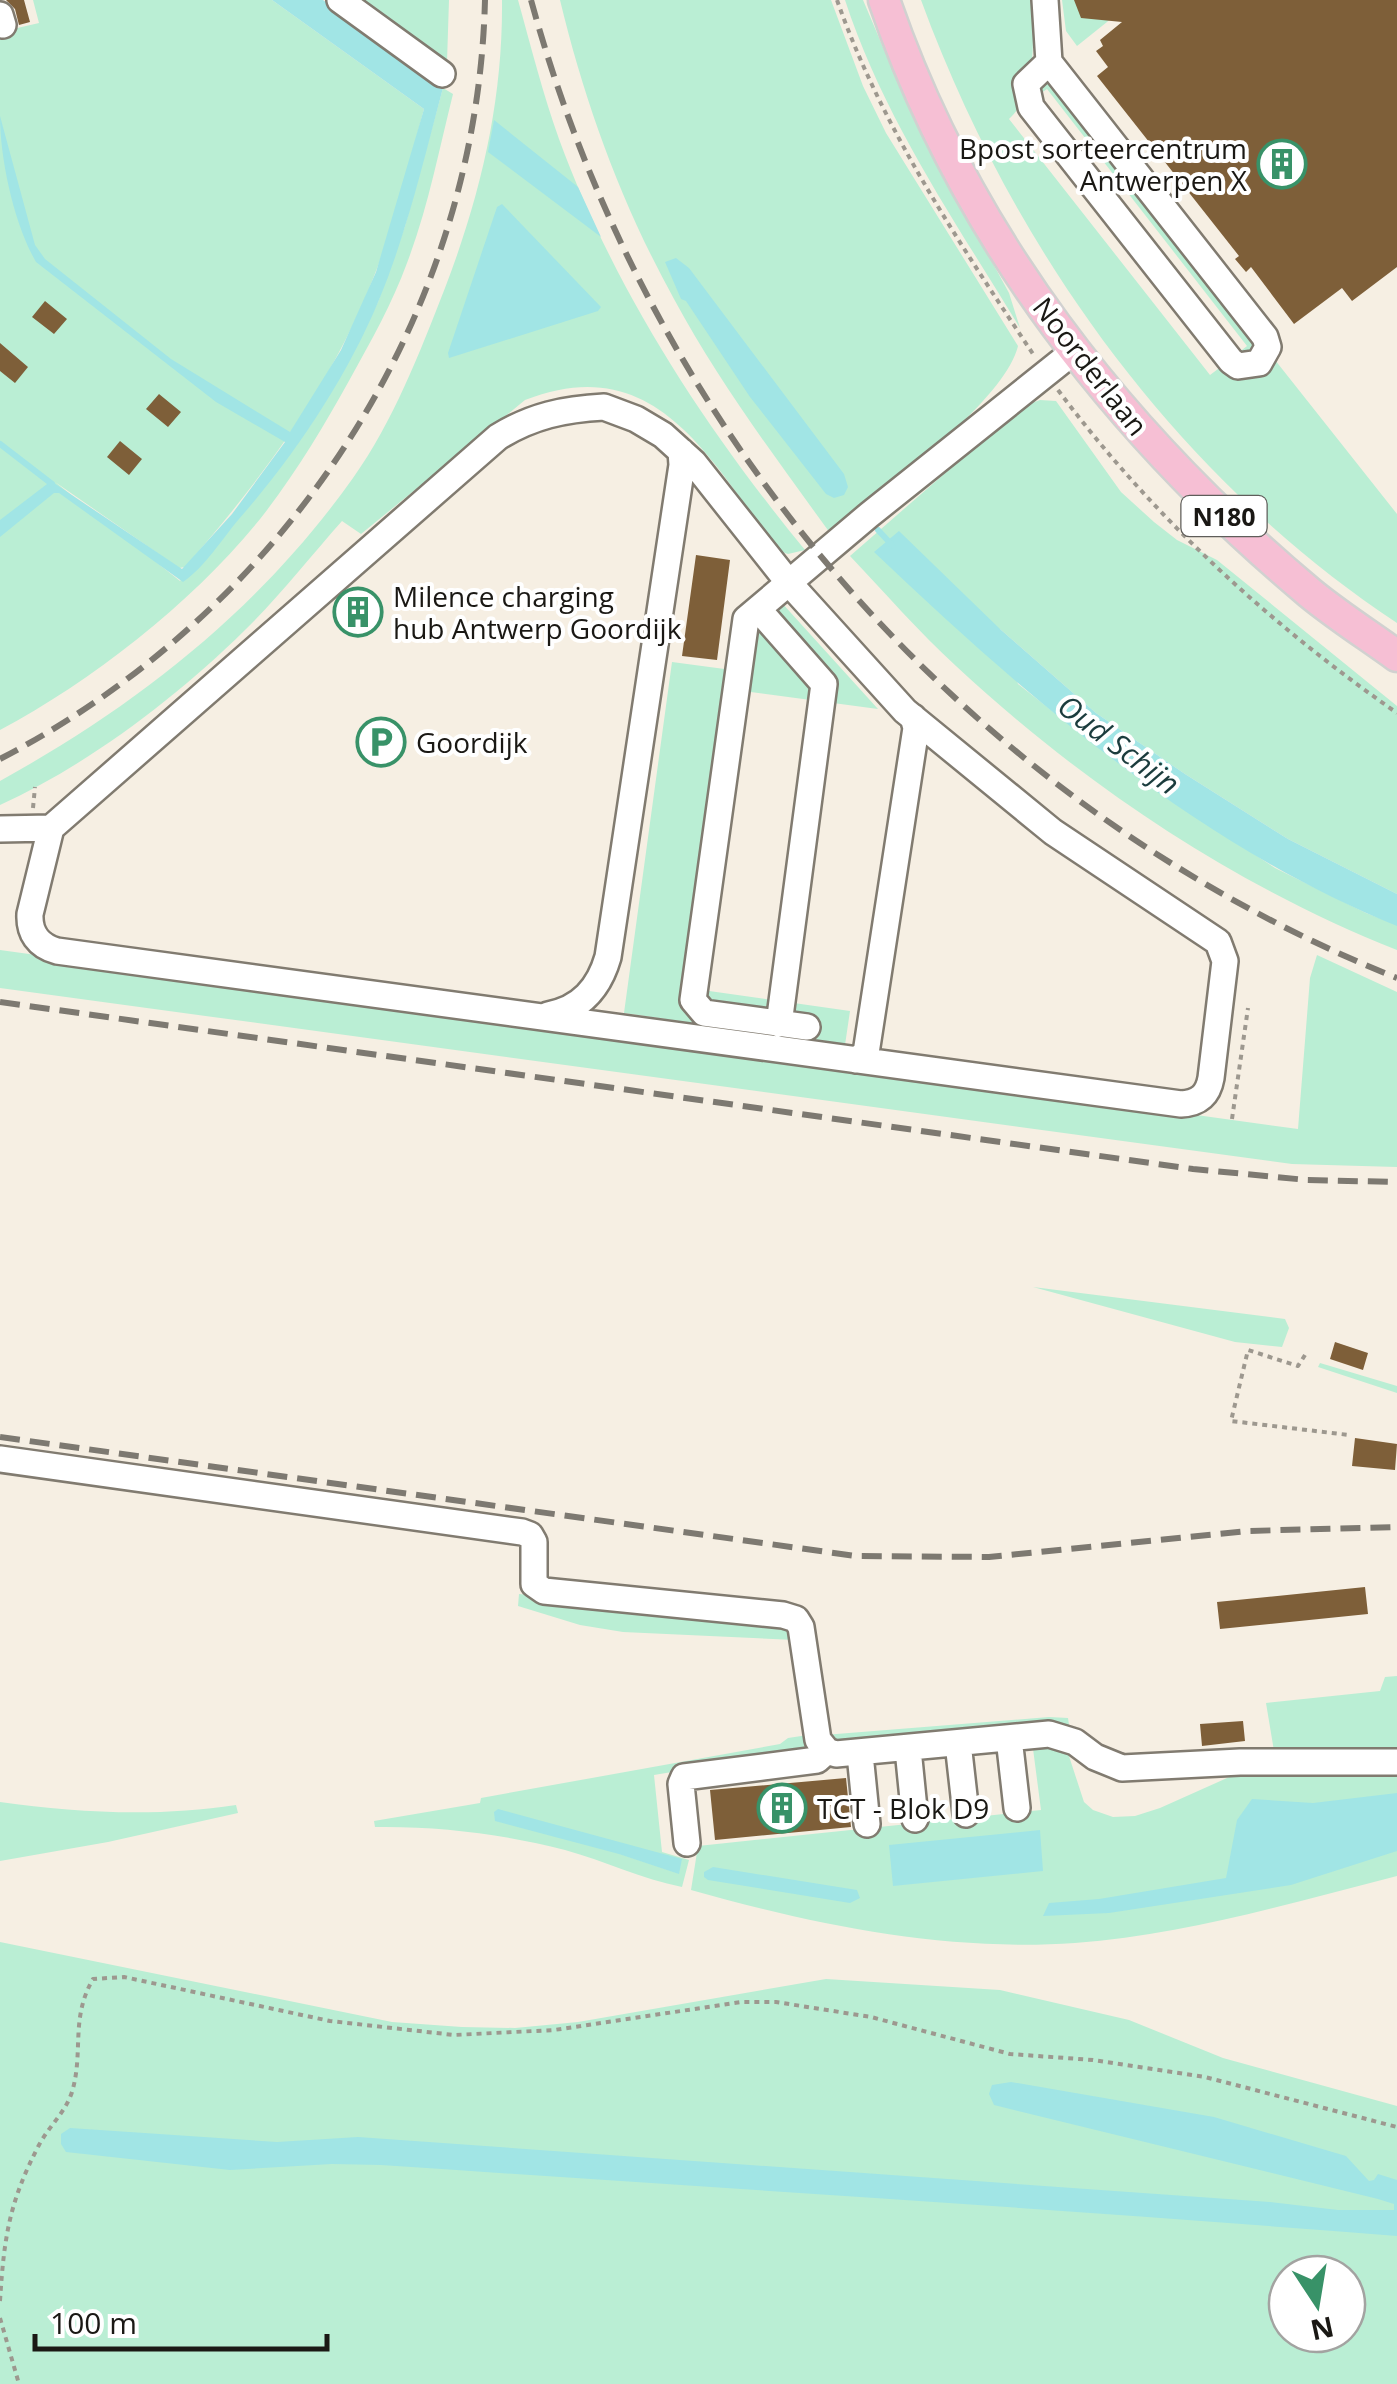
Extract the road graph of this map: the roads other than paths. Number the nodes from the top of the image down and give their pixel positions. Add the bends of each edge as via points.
1 (340, 0) edge
2 (884, 0) edge
3 (1045, 0) edge
4 (1049, 62) junction
5 (442, 74) dead end
6 (1073, 352) junction
7 (681, 451) junction
8 (789, 584) junction
9 (758, 609) junction
10 (1397, 656) edge
11 (913, 717) junction
12 (51, 828) junction
13 (0, 829) edge
14 (533, 1016) junction
15 (780, 1024) junction
16 (806, 1027) dead end
17 (856, 1060) junction
18 (0, 1459) edge
19 (1009, 1738) junction
20 (958, 1743) junction
21 (908, 1748) junction
22 (827, 1751) junction
23 (860, 1754) junction
24 (1397, 1762) edge
25 (1018, 1808) dead end
26 (966, 1814) dead end
27 (916, 1820) dead end
28 (868, 1824) dead end
29 (688, 1844) dead end

1 - 5 street
2 - 6 main road, Noorderlaan / N180 via 943,138 991,228
3 - 4 street
4 - 4 street via 1026,84 1031,107 1231,361 1259,363 1268,346 1264,337
6 - 8 street
6 - 10 main road, Noorderlaan / N180 via 1226,518 1312,595
7 - 8 street
7 - 12 street via 636,419 604,407 522,422
7 - 14 street via 608,957 590,994 564,1011
8 - 9 street
8 - 11 street
9 - 15 street via 824,684
9 - 15 street via 746,619 693,1000 704,1014
11 - 17 street via 866,1050
11 - 17 street via 1053,832 1218,942 1225,961 1212,1078 1205,1095 1181,1104
12 - 13 street
12 - 14 street via 30,914 32,934 47,948
14 - 17 street
15 - 16 street
18 - 22 street via 522,1532 534,1542 534,1584 544,1591 796,1619 816,1732
19 - 20 street
19 - 24 street via 1062,1736 1106,1763 1136,1770
19 - 25 street
20 - 21 street
20 - 26 street
21 - 23 street
21 - 27 street
22 - 23 street
22 - 29 street via 817,1760 684,1777
23 - 28 street

